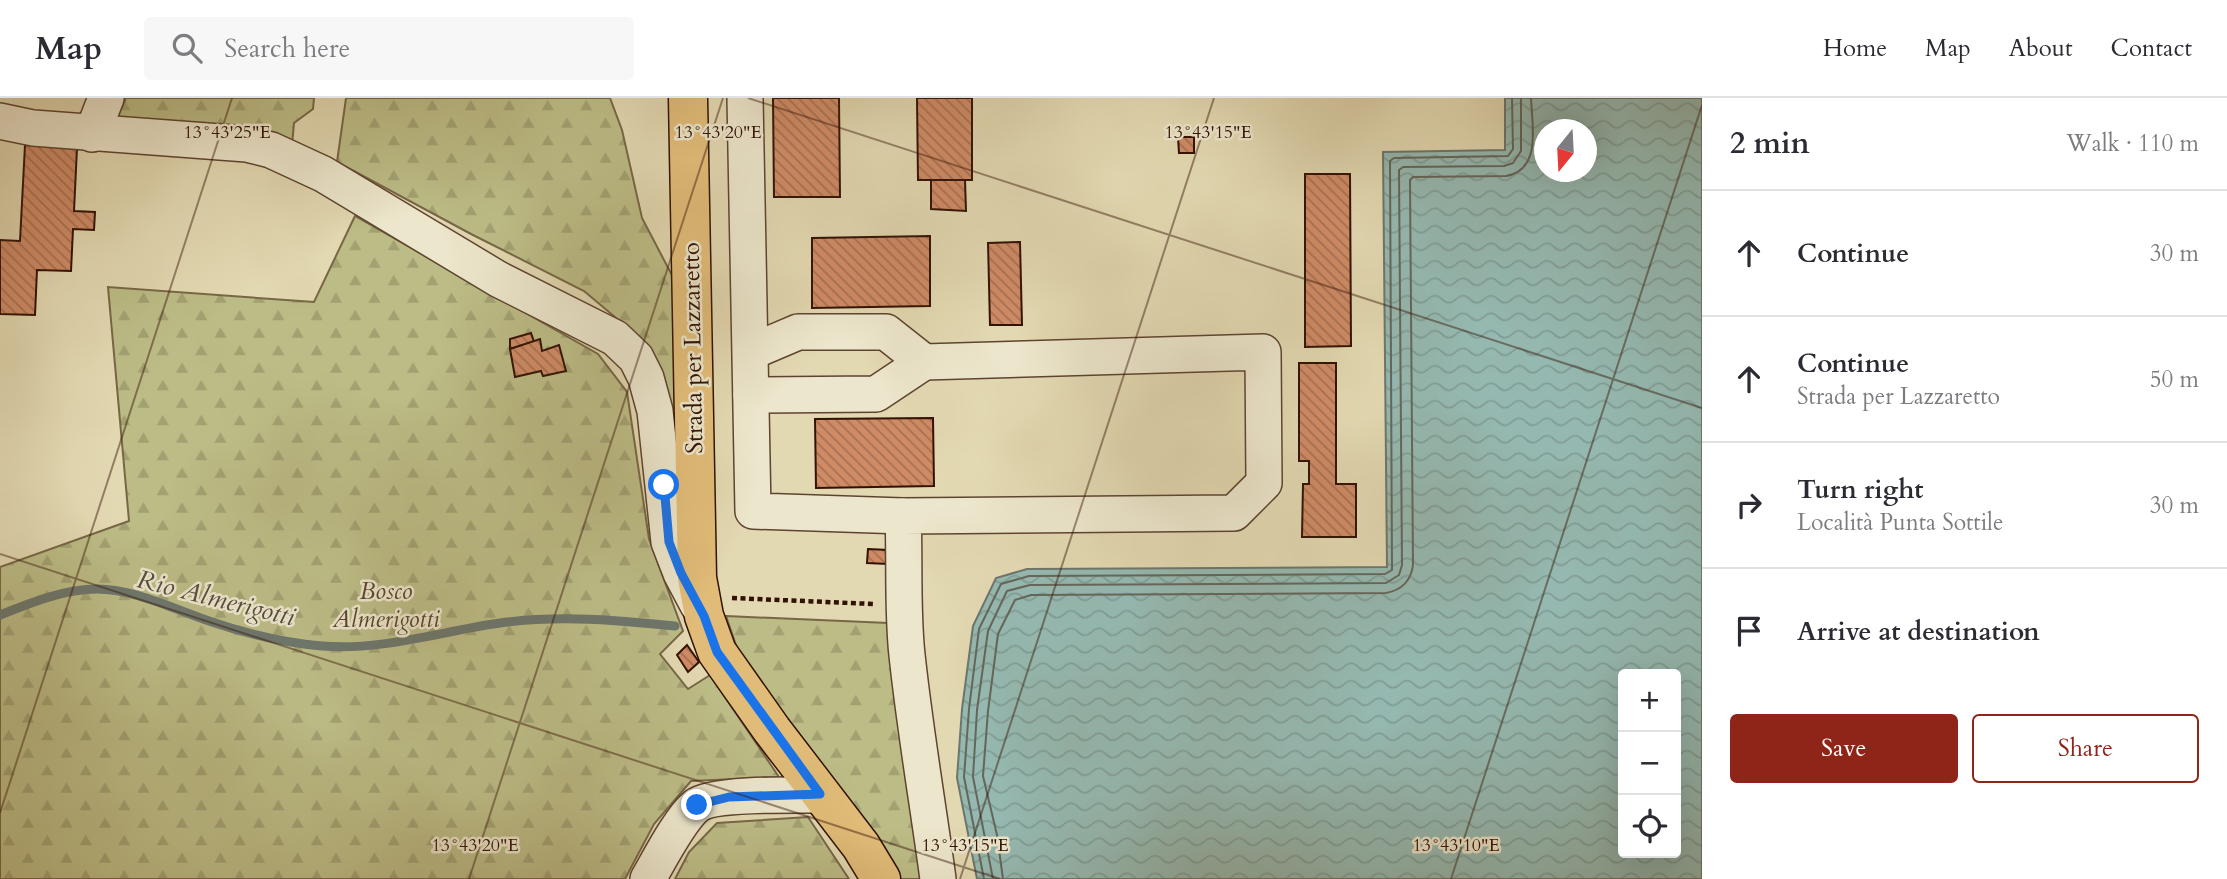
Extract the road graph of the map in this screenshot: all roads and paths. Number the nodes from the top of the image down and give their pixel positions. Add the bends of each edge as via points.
1 (106, 98) edge
2 (688, 98) edge
3 (745, 98) edge
4 (0, 121) edge
5 (92, 134) junction
6 (751, 352) junction
7 (923, 362) junction
8 (751, 395) junction
9 (903, 516) junction
10 (904, 595) junction
11 (702, 606) junction
12 (820, 794) junction
13 (648, 879) edge
14 (881, 879) edge
15 (938, 879) edge

1 - 5 street
2 - 11 main road, Strada per Lazzaretto via 697,578
3 - 6 street
4 - 5 street
5 - 11 street via 247,144 271,150 323,174 531,297 615,338 636,358 646,378 655,411 669,542 681,573
6 - 7 street via 798,332 886,332
6 - 8 street
7 - 8 street via 876,394
7 - 9 street via 1263,352 1264,483 1234,513
8 - 9 street via 753,511
9 - 10 street
10 - 11 path
10 - 15 street via 907,655
11 - 12 main road, Strada per Lazzaretto via 717,652
12 - 13 street via 729,797 697,805
12 - 14 main road, Strada per Lazzaretto

